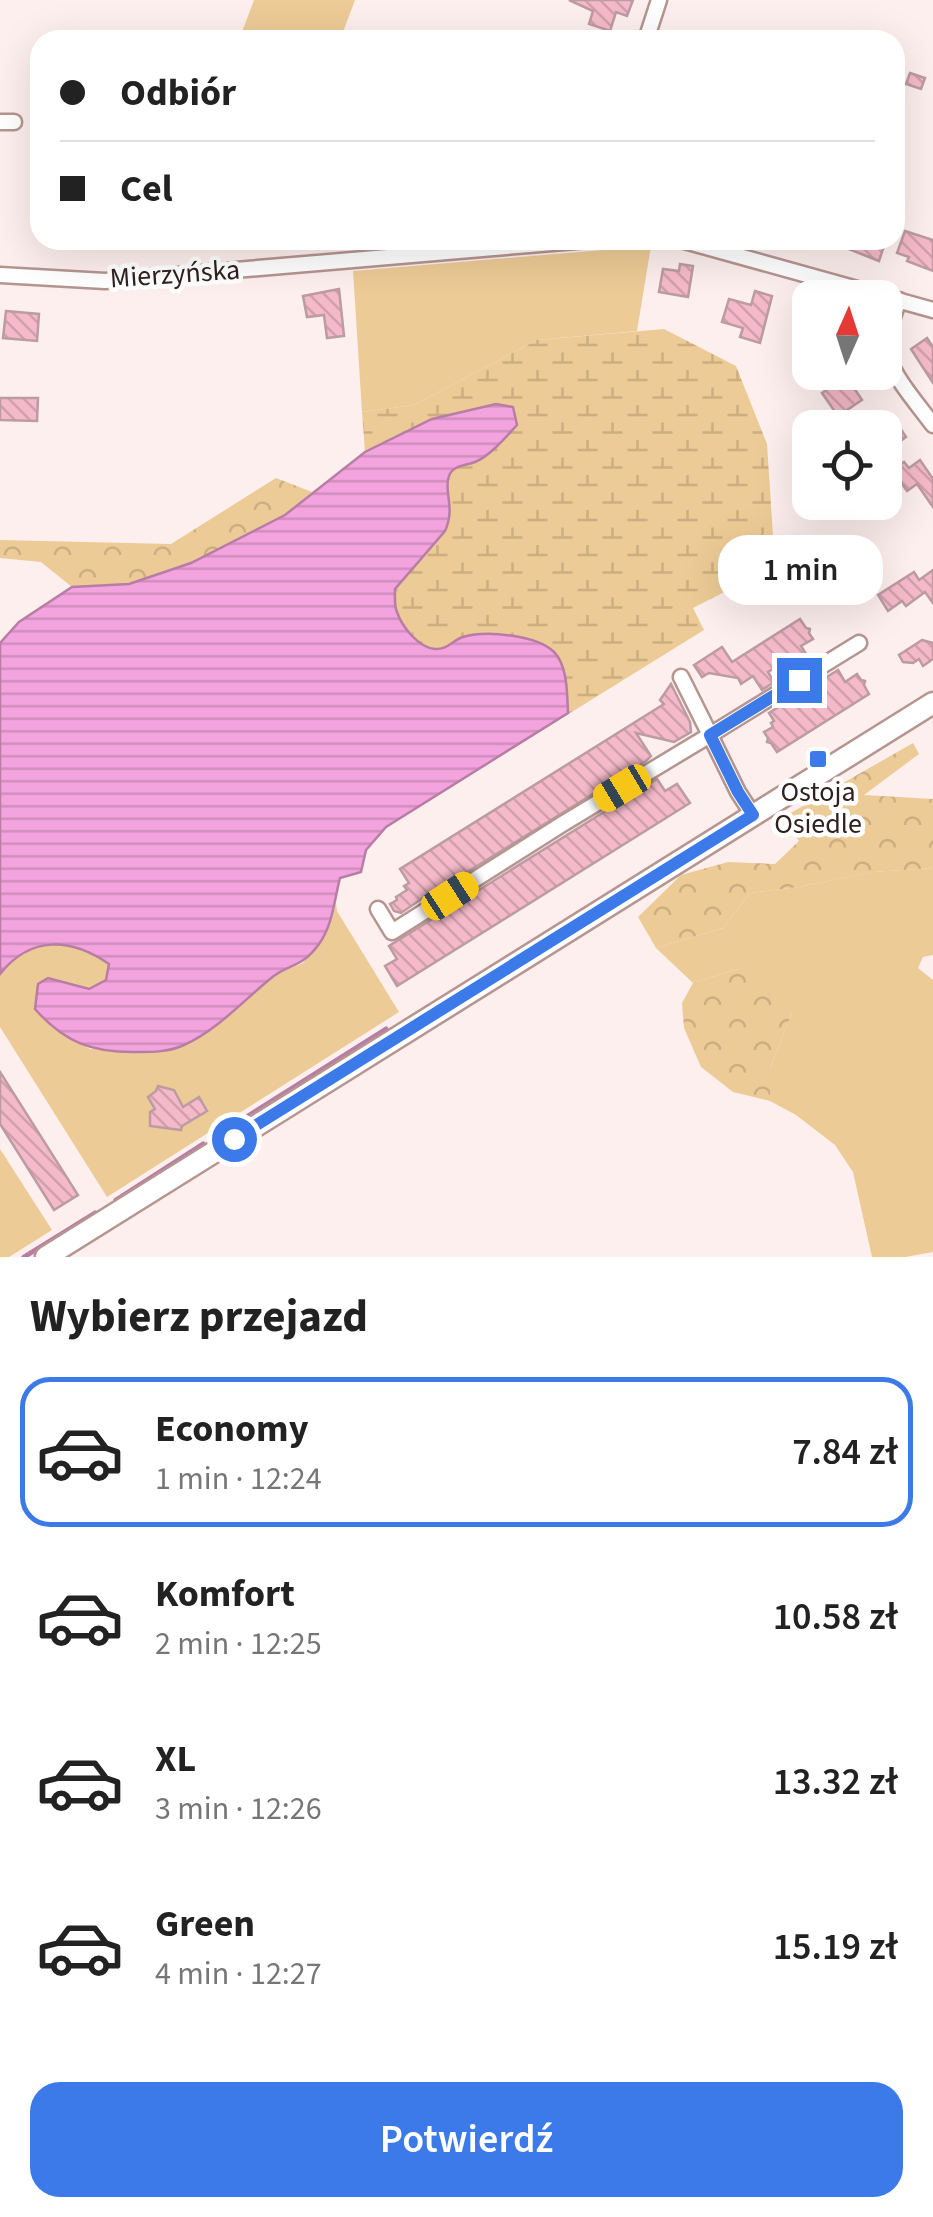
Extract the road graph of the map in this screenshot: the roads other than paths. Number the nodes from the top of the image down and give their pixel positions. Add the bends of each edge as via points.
1 (658, 0) edge
2 (649, 30) edge
3 (470, 250) edge
4 (717, 250) edge
5 (0, 276) edge
6 (826, 280) edge
7 (902, 301) edge
8 (933, 310) edge
9 (902, 381) edge
10 (933, 425) edge
11 (859, 643) dead end
12 (680, 676) dead end
13 (933, 703) edge
14 (710, 735) junction
15 (753, 815) junction
16 (378, 909) dead end
17 (46, 1257) edge

1 - 2 street
3 - 5 street, Mierzyńska via 106,281
4 - 6 street
7 - 8 street
9 - 10 street
11 - 14 street
12 - 14 street
13 - 15 street
14 - 15 street
14 - 16 street via 392,932
15 - 17 street

